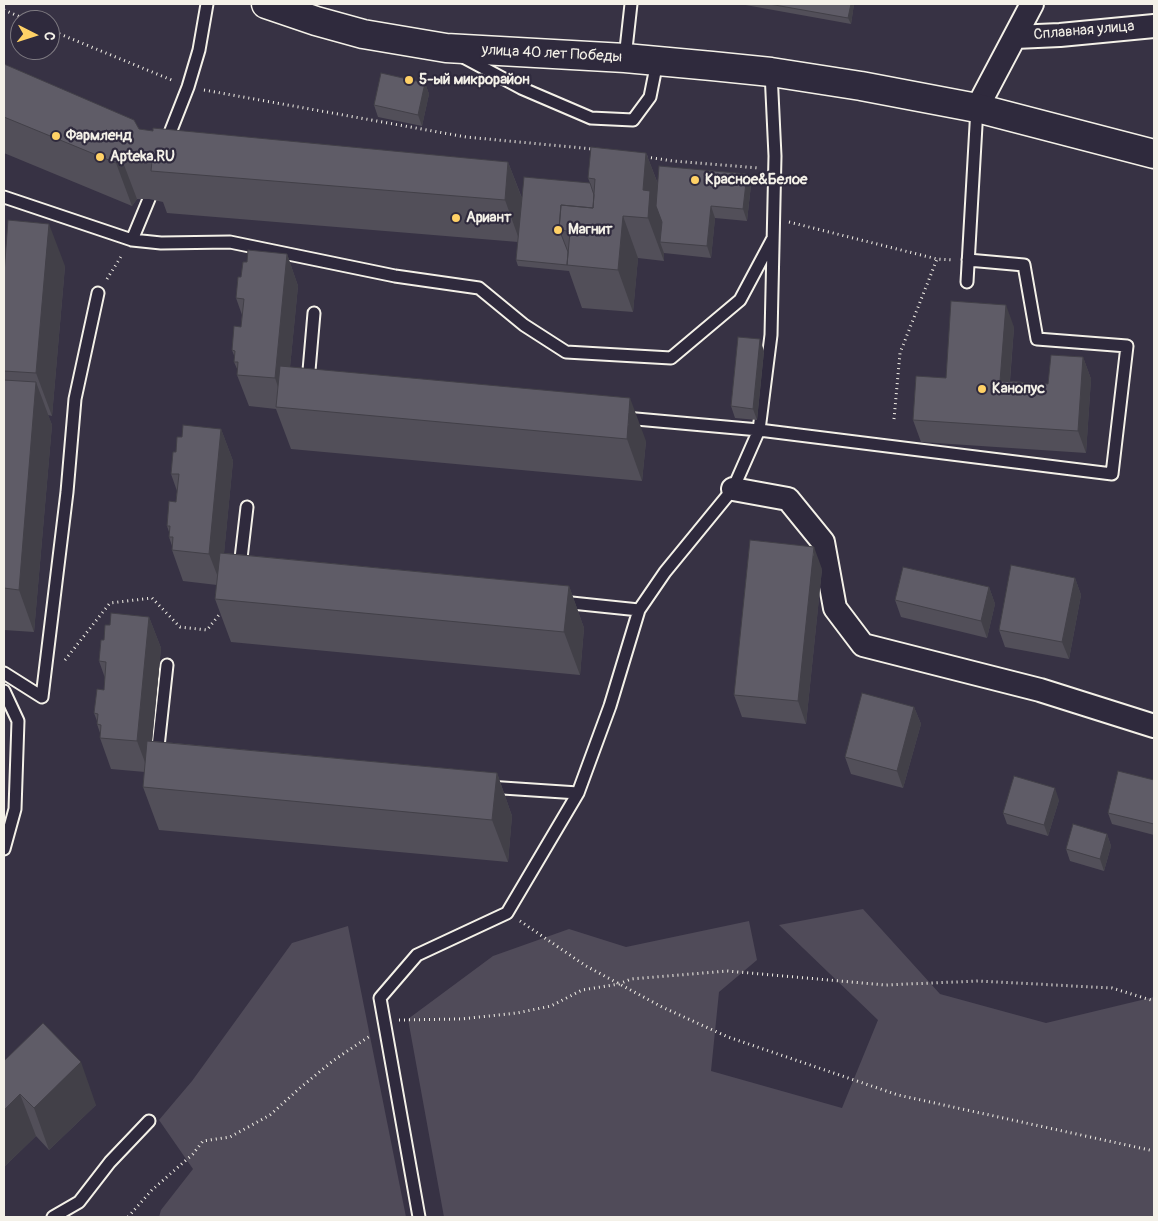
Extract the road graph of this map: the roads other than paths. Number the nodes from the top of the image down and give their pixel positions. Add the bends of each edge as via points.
1 (207, 4) edge
2 (266, 4) edge
3 (632, 4) edge
4 (1032, 4) edge
5 (1154, 26) edge
6 (1015, 37) junction
7 (446, 48) junction
8 (625, 58) junction
9 (657, 62) junction
10 (771, 72) junction
11 (977, 108) junction
12 (161, 154) edge
13 (1154, 154) edge
14 (4, 197) edge
15 (149, 198) edge
16 (774, 237) junction
17 (132, 240) junction
18 (968, 260) junction
19 (966, 282) dead end
20 (98, 293) road end
21 (314, 313) dead end
22 (318, 388) edge
23 (612, 416) edge
24 (759, 430) junction
25 (733, 489) junction
26 (247, 507) dead end
27 (250, 568) edge
28 (552, 601) edge
29 (639, 610) junction
30 (167, 665) dead end
31 (4, 673) edge
32 (4, 691) edge
33 (1154, 726) edge
34 (166, 764) edge
35 (480, 786) edge
36 (578, 793) junction
37 (4, 849) edge
38 (148, 1121) dead end
39 (53, 1217) edge
40 (419, 1217) edge

1 - 12 lane via 188,87
2 - 7 main road, улица 40 лет Победы via 317,17 363,34
3 - 8 lane
4 - 6 street
5 - 6 street, Сплавная улица
6 - 11 street
7 - 8 main road, улица 40 лет Победы
7 - 9 lane via 521,88 591,118 633,120 650,97
8 - 9 main road, улица 40 лет Победы
9 - 10 main road, улица 40 лет Победы
10 - 11 main road, улица 40 лет Победы
10 - 16 lane
11 - 13 main road, улица 40 лет Победы
11 - 18 lane
14 - 17 lane
15 - 17 lane
16 - 17 lane via 740,300 671,358 566,352 524,325 479,288 395,276 230,242
16 - 24 lane via 771,334
18 - 19 lane
18 - 24 lane via 1024,265 1037,339 1127,346 1112,474
20 - 31 lane via 76,399 42,697
21 - 22 lane via 308,388
23 - 24 lane
24 - 25 lane
25 - 29 lane via 665,572
25 - 33 street via 788,499 824,542 835,608 863,645 1040,690
26 - 27 lane via 240,568
28 - 29 lane
29 - 36 lane via 610,706
30 - 34 lane via 156,764
32 - 37 lane via 18,721 15,809
35 - 36 lane
36 - 40 lane via 507,912 417,955 380,998
38 - 39 lane via 79,1202

